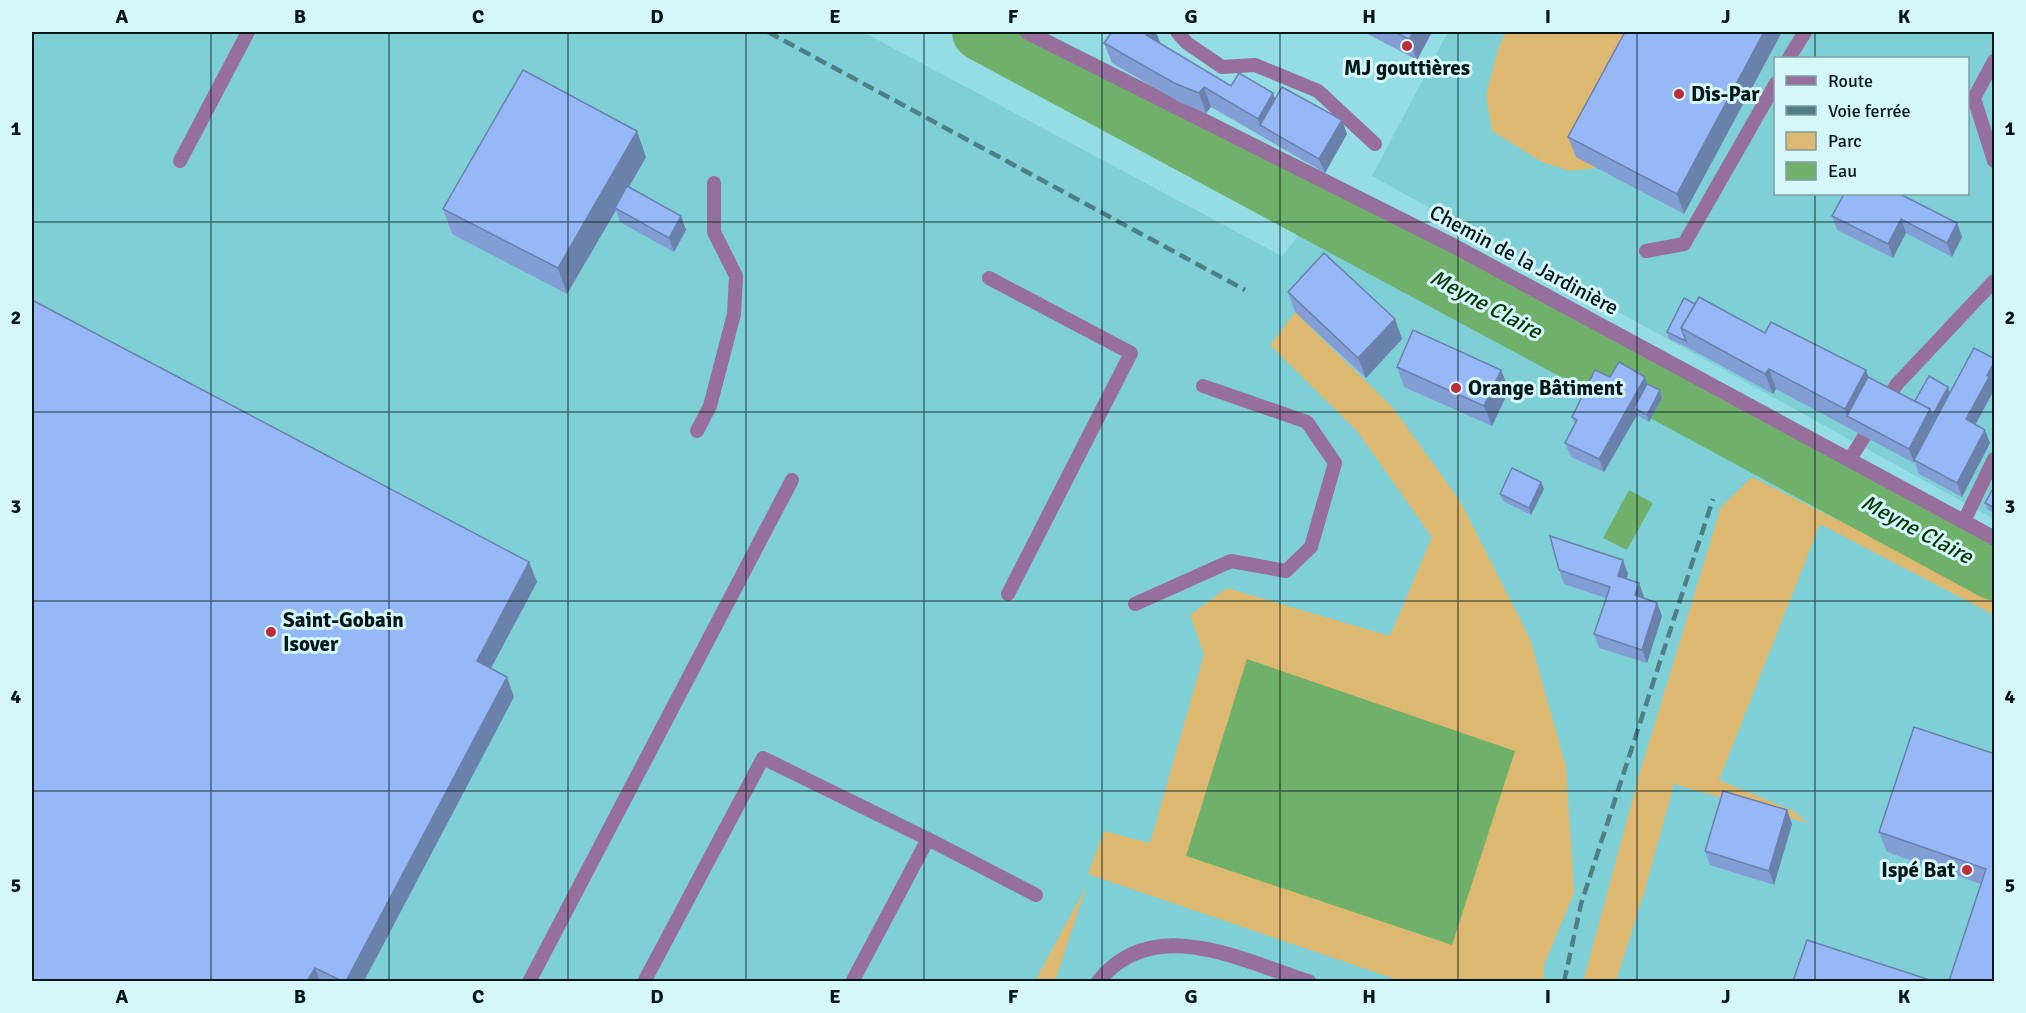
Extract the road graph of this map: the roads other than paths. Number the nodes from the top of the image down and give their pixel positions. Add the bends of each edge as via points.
1 (248, 32) edge
2 (1027, 32) edge
3 (1177, 32) edge
4 (1805, 32) edge
5 (1790, 57) edge
6 (1995, 61) edge
7 (1774, 86) edge
8 (1375, 144) dead end
9 (180, 161) dead end
10 (1995, 161) edge
11 (714, 183) dead end
12 (1646, 251) dead end
13 (989, 278) dead end
14 (1995, 281) edge
15 (1203, 386) dead end
16 (697, 431) dead end
17 (1850, 459) junction
18 (1995, 459) edge
19 (792, 480) dead end
20 (1964, 521) junction
21 (1995, 538) edge
22 (1008, 594) dead end
23 (1135, 604) dead end
24 (928, 839) junction
25 (1036, 895) dead end
26 (529, 981) edge
27 (644, 981) edge
28 (852, 981) edge
29 (1098, 981) edge
30 (1309, 981) edge

1 - 9 lane
2 - 17 street, Chemin de la Jardinière via 1454,246
3 - 8 lane via 1222,67 1255,65 1318,91
4 - 5 lane
6 - 10 lane via 1974,98
7 - 12 lane via 1684,244
11 - 16 lane via 714,232 736,276 734,314 710,406
13 - 22 lane via 1131,352
14 - 17 lane via 1897,384
15 - 23 lane via 1307,422 1335,463 1311,547 1286,572 1231,561
17 - 20 street, Chemin de la Jardinière
18 - 20 lane
19 - 26 lane
20 - 21 street, Chemin de la Jardinière
24 - 25 lane
24 - 27 lane via 763,758
24 - 28 lane
29 - 30 street via 1123,957 1155,946 1199,946

